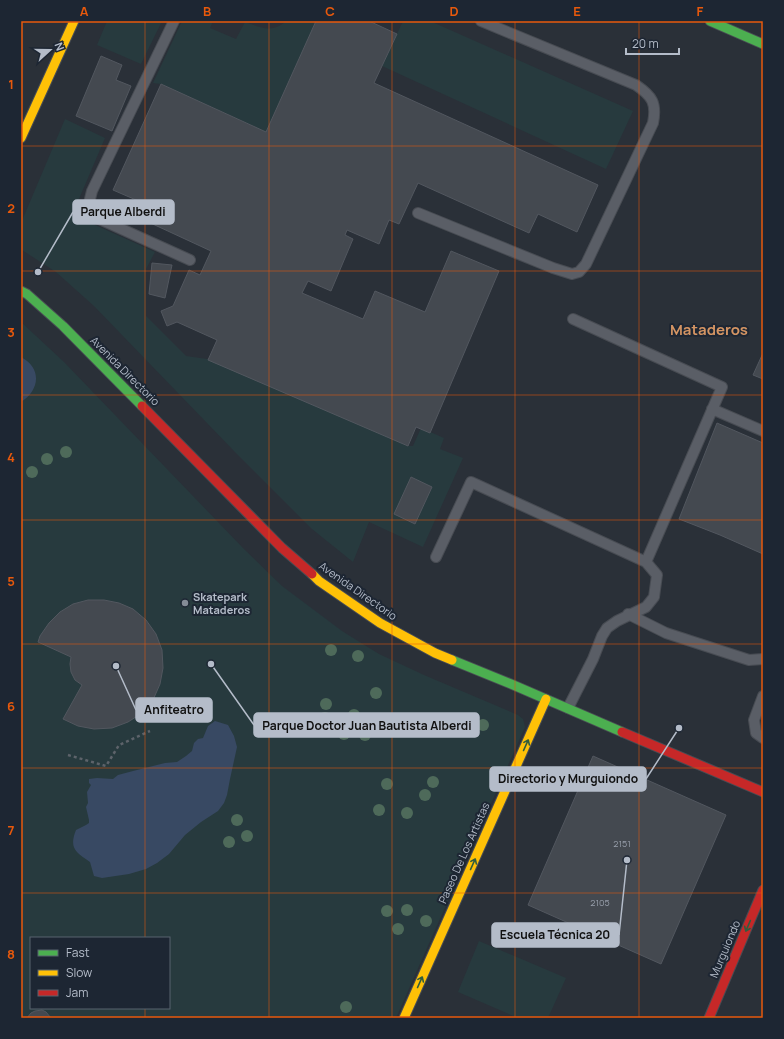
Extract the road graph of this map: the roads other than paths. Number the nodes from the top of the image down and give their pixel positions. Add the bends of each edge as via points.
1 (74, 21) edge
2 (174, 21) edge
3 (481, 21) edge
4 (710, 21) edge
5 (763, 44) edge
6 (21, 138) edge
7 (418, 213) dead end
8 (190, 260) dead end
9 (21, 291) edge
10 (573, 319) dead end
11 (712, 409) junction
12 (763, 431) edge
13 (436, 557) dead end
14 (646, 562) junction
15 (628, 614) junction
16 (763, 659) edge
17 (763, 696) edge
18 (546, 698) junction
19 (568, 708) junction
20 (763, 738) edge
21 (763, 792) edge
22 (763, 890) edge
23 (404, 1018) edge
24 (709, 1018) edge

1 - 6 main road
2 - 8 lane via 92,191 88,207 95,217
3 - 7 lane via 636,85 652,101 655,112 653,123 586,264 579,272 572,274 553,268
4 - 5 main road
9 - 18 main road, Avenida Directorio via 63,326 282,548 320,581 380,623 435,653
10 - 11 lane via 722,387
11 - 12 lane
11 - 14 lane
13 - 14 lane via 470,482
14 - 15 lane via 657,575 654,597 646,607
15 - 16 lane via 666,633 749,660
15 - 19 lane via 607,628
17 - 20 lane via 754,720 756,733
18 - 19 main road, Avenida Directorio
23 -> 18 main road, Paseo De Los Artistas
19 - 21 main road, Avenida Directorio
22 -> 24 main road, Murguiondo

